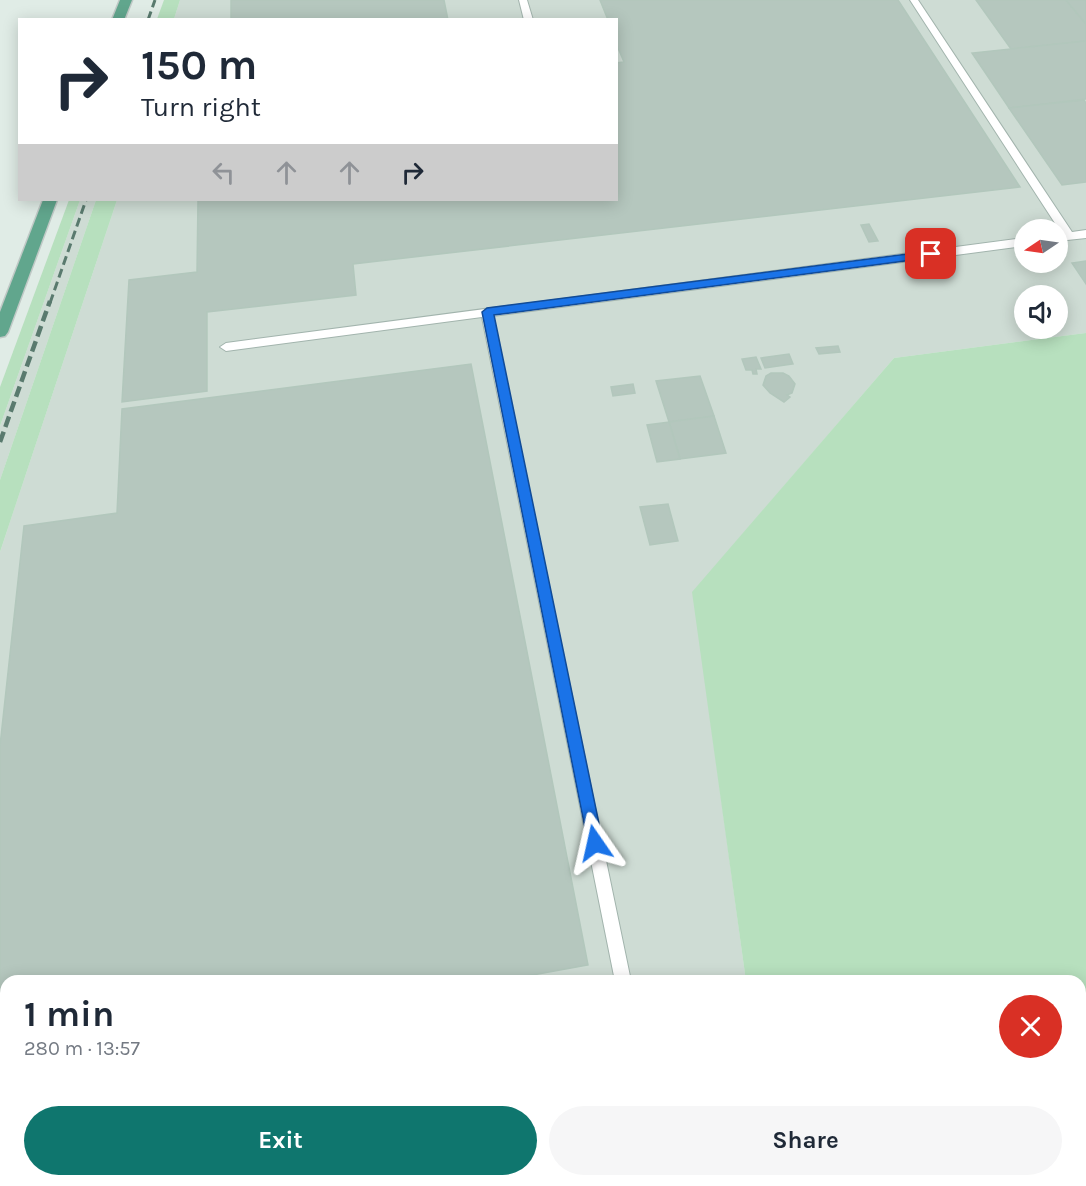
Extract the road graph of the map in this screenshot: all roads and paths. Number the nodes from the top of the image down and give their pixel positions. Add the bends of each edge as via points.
1 (126, 0) edge
2 (523, 0) edge
3 (914, 0) edge
4 (119, 18) edge
5 (528, 18) edge
6 (50, 201) edge
7 (1086, 234) edge
8 (1069, 236) joint
9 (1014, 243) edge
10 (487, 312) junction
11 (0, 332) edge
12 (226, 347) dead end
13 (622, 975) edge

1 - 4 main road
2 - 5 lane
3 - 8 lane
6 - 11 main road
7 - 8 lane
9 - 10 lane
10 - 12 lane
10 - 13 lane

